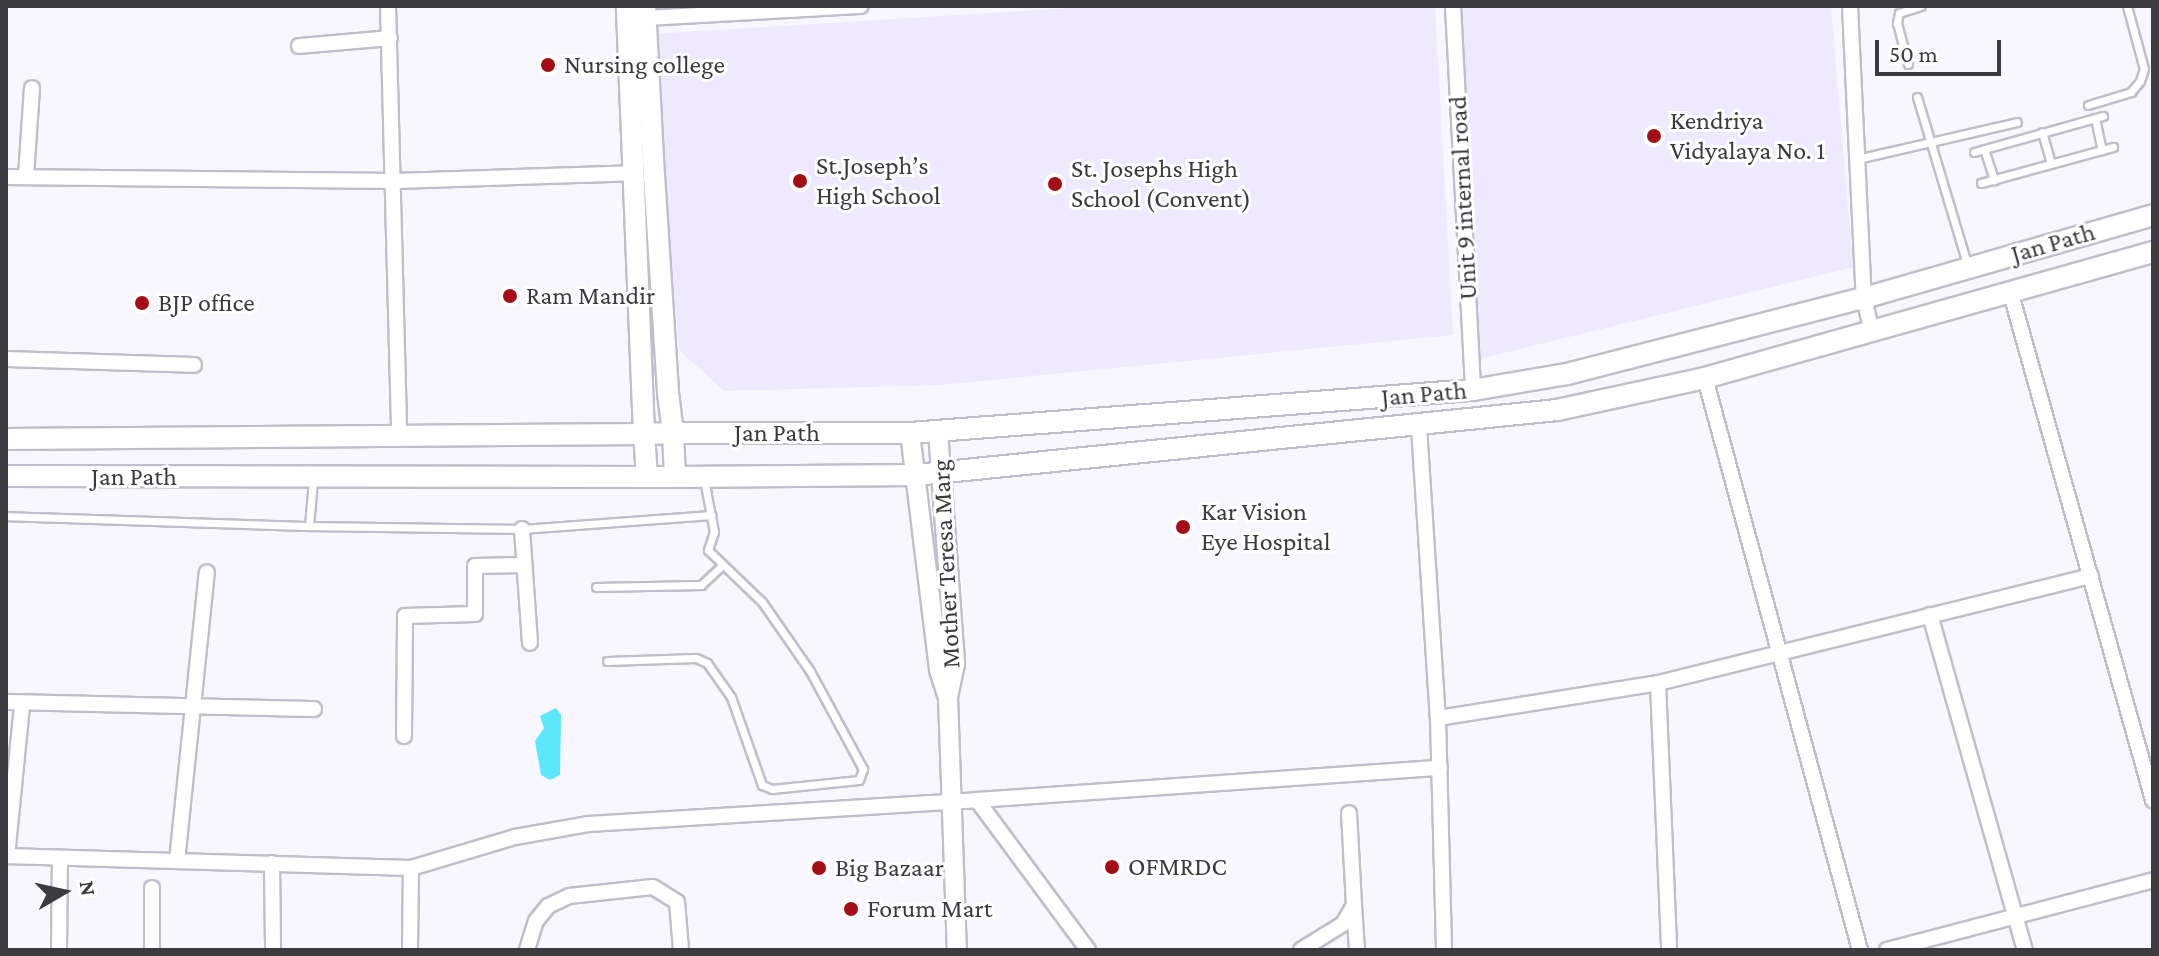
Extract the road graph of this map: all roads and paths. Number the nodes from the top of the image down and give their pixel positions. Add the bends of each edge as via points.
1 (388, 6) edge
2 (627, 6) edge
3 (861, 6) edge
4 (1453, 6) edge
5 (1850, 6) edge
6 (1921, 6) edge
7 (2127, 6) edge
8 (645, 12) edge
9 (390, 38) junction
10 (299, 46) dead end
11 (1908, 64) dead end
12 (32, 88) dead end
13 (1917, 97) dead end
14 (2088, 105) dead end
15 (2017, 122) dead end
16 (2042, 132) junction
17 (1931, 141) junction
18 (2113, 147) dead end
19 (1984, 149) junction
20 (2102, 150) junction
21 (1974, 152) dead end
22 (1857, 159) junction
23 (2051, 164) junction
24 (633, 173) junction
25 (26, 176) junction
26 (6, 177) edge
27 (1994, 180) junction
28 (396, 181) junction
29 (1981, 183) dead end
30 (2153, 215) edge
31 (2153, 252) edge
32 (1969, 269) junction
33 (2011, 294) junction
34 (1864, 298) junction
35 (1872, 332) junction
36 (6, 359) edge
37 (194, 365) dead end
38 (1705, 378) junction
39 (1473, 390) junction
40 (1419, 427) junction
41 (938, 431) junction
42 (673, 433) junction
43 (910, 433) junction
44 (644, 434) junction
45 (6, 439) edge
46 (399, 439) junction
47 (943, 471) junction
48 (916, 475) junction
49 (6, 476) edge
50 (647, 477) junction
51 (675, 477) junction
52 (703, 477) junction
53 (313, 478) junction
54 (711, 515) junction
55 (6, 516) edge
56 (309, 526) junction
57 (522, 529) junction
58 (523, 565) junction
59 (720, 567) junction
60 (207, 573) dead end
61 (2091, 576) junction
62 (596, 587) dead end
63 (1930, 615) junction
64 (530, 643) dead end
65 (1776, 654) junction
66 (607, 661) dead end
67 (1658, 683) junction
68 (948, 697) junction
69 (6, 702) edge
70 (22, 705) junction
71 (190, 709) junction
72 (314, 709) dead end
73 (1438, 718) junction
74 (404, 736) dead end
75 (2149, 765) edge
76 (1440, 768) junction
77 (977, 800) junction
78 (2153, 800) edge
79 (956, 801) junction
80 (1349, 813) dead end
81 (6, 856) edge
82 (60, 860) junction
83 (177, 861) junction
84 (272, 863) junction
85 (411, 868) junction
86 (2153, 880) edge
87 (152, 888) dead end
88 (1354, 905) junction
89 (2017, 920) junction
90 (59, 950) edge
91 (152, 950) edge
92 (273, 950) edge
93 (410, 950) edge
94 (527, 950) edge
95 (681, 950) edge
96 (957, 950) edge
97 (1088, 950) edge
98 (1301, 950) edge
99 (1357, 950) edge
100 (1444, 950) edge
101 (1669, 950) edge
102 (1860, 950) edge
103 (1887, 950) edge
104 (2025, 950) edge

1 - 9 street
2 - 24 main road
3 - 8 street
4 - 39 street, Unit 9 internal road
5 - 22 street
6 - 11 lane via 1899,13
7 - 14 lane via 2144,69 2140,81 2131,92
8 - 42 main road
9 - 10 street
9 - 28 street
12 - 25 street
13 - 17 lane
15 - 17 lane
16 - 19 lane
16 - 20 lane via 2099,117
16 - 23 lane
17 - 22 lane
17 - 32 lane
18 - 20 lane
19 - 21 lane
19 - 27 lane
20 - 23 lane
22 - 34 street
23 - 27 lane
24 - 28 street
24 - 44 main road
25 - 26 street
25 - 28 street
27 - 29 lane
28 - 46 street
30 - 32 main road, Jan Path
31 - 33 main road, Jan Path
32 - 34 main road, Jan Path
33 - 35 main road, Jan Path
33 - 61 street
34 - 35 street
34 - 39 main road, Jan Path via 1567,374
35 - 38 main road, Jan Path
36 - 37 street
38 - 40 main road, Jan Path via 1557,410
38 - 65 street
39 - 41 main road, Jan Path
40 - 47 main road, Jan Path
40 - 73 street
41 - 43 main road, Jan Path
41 - 47 street, Mother Teresa Marg
42 - 43 main road, Jan Path
42 - 44 main road, Jan Path
42 - 51 main road
43 - 48 street, Mother Teresa Marg
44 - 46 main road, Jan Path
44 - 50 main road
45 - 46 main road, Jan Path
47 - 48 main road, Jan Path
47 - 68 street, Mother Teresa Marg via 955,664
48 - 52 main road, Jan Path
48 - 68 street, Mother Teresa Marg via 939,670
49 - 53 main road, Jan Path
50 - 51 main road, Jan Path
50 - 53 main road, Jan Path
51 - 52 main road, Jan Path
52 - 54 lane
53 - 56 lane
54 - 57 lane
54 - 59 lane via 714,532 708,550
55 - 56 lane
56 - 57 lane
57 - 58 street
58 - 64 street
58 - 74 street via 475,566 475,614 405,616
59 - 62 lane via 701,585
59 - 66 lane via 762,602 810,671 863,769 859,780 772,789 762,785 731,697 707,663 696,658
60 - 71 street
61 - 63 street
61 - 75 street
63 - 65 street
63 - 89 street
65 - 67 street
65 - 102 street
67 - 73 street
67 - 101 street
68 - 79 street, Mother Teresa Marg
69 - 70 street
70 - 71 street
70 - 81 street
71 - 72 street
71 - 83 street
73 - 76 street
75 - 78 street
76 - 77 street
76 - 100 street
77 - 79 street
77 - 97 street
79 - 85 street via 588,824 515,837
79 - 96 street, Mother Teresa Marg
80 - 88 street
81 - 82 street
82 - 83 street
82 - 90 street
83 - 84 street
84 - 85 street
84 - 92 street
85 - 93 street
86 - 89 street
87 - 91 street
88 - 98 street via 1335,931
88 - 99 street
89 - 103 street
89 - 104 street
94 - 95 street via 536,921 548,906 569,896 653,887 677,902

